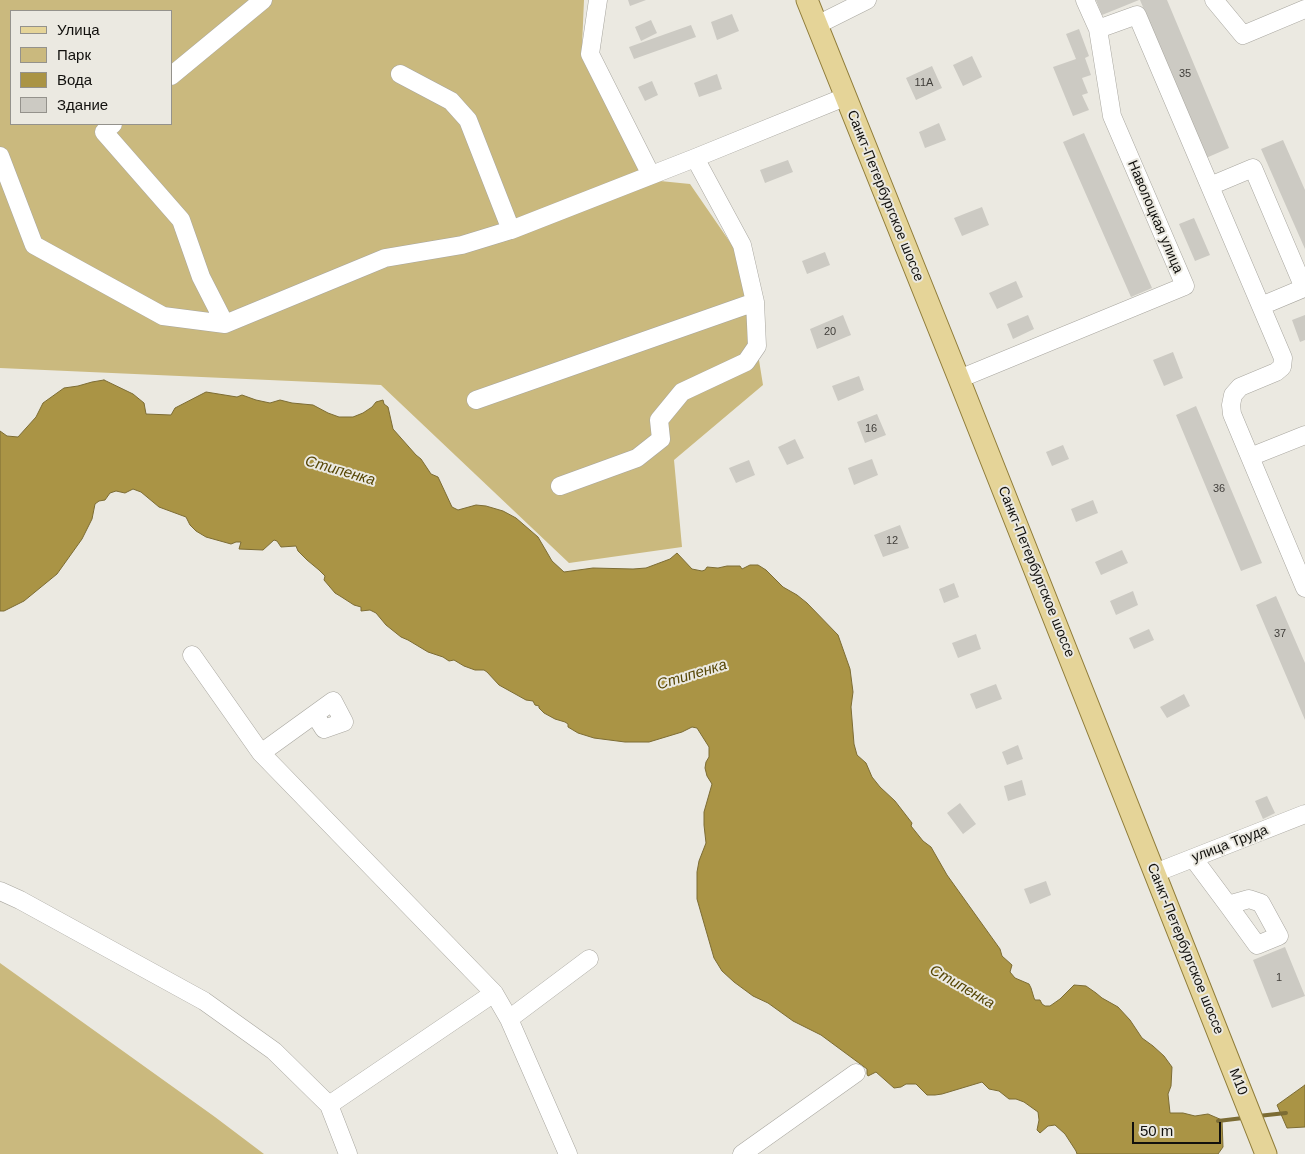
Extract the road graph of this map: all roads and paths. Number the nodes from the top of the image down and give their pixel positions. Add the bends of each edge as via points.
1 (263, 0) edge
2 (598, 0) edge
3 (807, 0) edge
4 (867, 0) edge
5 (1085, 0) edge
6 (1214, 0) edge
7 (1305, 9) edge
8 (817, 25) junction
9 (1098, 29) junction
10 (400, 74) dead end
11 (172, 75) edge
12 (845, 97) junction
13 (112, 125) edge
14 (0, 156) edge
15 (695, 158) junction
16 (651, 175) junction
17 (1210, 186) junction
18 (512, 230) junction
19 (755, 302) junction
20 (1261, 306) junction
21 (225, 324) junction
22 (959, 379) junction
23 (476, 400) dead end
24 (1305, 434) edge
25 (1250, 457) junction
26 (560, 486) dead end
27 (1305, 588) edge
28 (192, 655) dead end
29 (315, 715) dead end
30 (261, 753) junction
31 (1305, 814) edge
32 (1194, 858) junction
33 (1155, 873) junction
34 (0, 891) edge
35 (1228, 905) dead end
36 (589, 959) dead end
37 (494, 994) junction
38 (509, 1019) junction
39 (1224, 1048) joint
40 (856, 1074) dead end
41 (329, 1105) junction
42 (1264, 1150) edge
43 (348, 1154) edge
44 (568, 1154) edge
45 (742, 1154) edge

1 - 11 street
2 - 16 street via 590,54
3 - 8 main road, Санкт-Петербургское шоссе
4 - 8 street
5 - 9 street, Наволоцкая улица
6 - 7 street via 1243,35
8 - 12 main road, Санкт-Петербургское шоссе
9 - 17 street via 1137,15
9 - 22 street, Наволоцкая улица via 1112,116 1184,286
10 - 18 street via 451,101 468,120
12 - 15 street
12 - 22 main road, Санкт-Петербургское шоссе
13 - 21 street via 104,132 181,220 201,277
14 - 21 street via 34,245 163,316
15 - 16 street
15 - 19 street via 742,245
16 - 18 street
17 - 20 street
17 - 20 street via 1253,168 1304,288
18 - 21 street via 462,245 385,258
19 - 23 street
19 - 26 street via 757,346 746,362 682,392 659,420 661,439 637,458
20 - 25 street via 1283,363 1276,372 1240,388 1234,395 1232,414
22 - 33 main road, Санкт-Петербургское шоссе
24 - 25 street
25 - 27 street
28 - 30 street
29 - 30 street
30 - 37 street
31 - 32 street, улица Труда
32 - 33 street, улица Труда
32 - 35 street
33 - 39 main road, Санкт-Петербургское шоссе
34 - 41 street via 204,1001 274,1051
36 - 38 street
37 - 38 street
37 - 41 street
38 - 44 street
39 - 42 main road, M10
40 - 45 street
41 - 43 street

